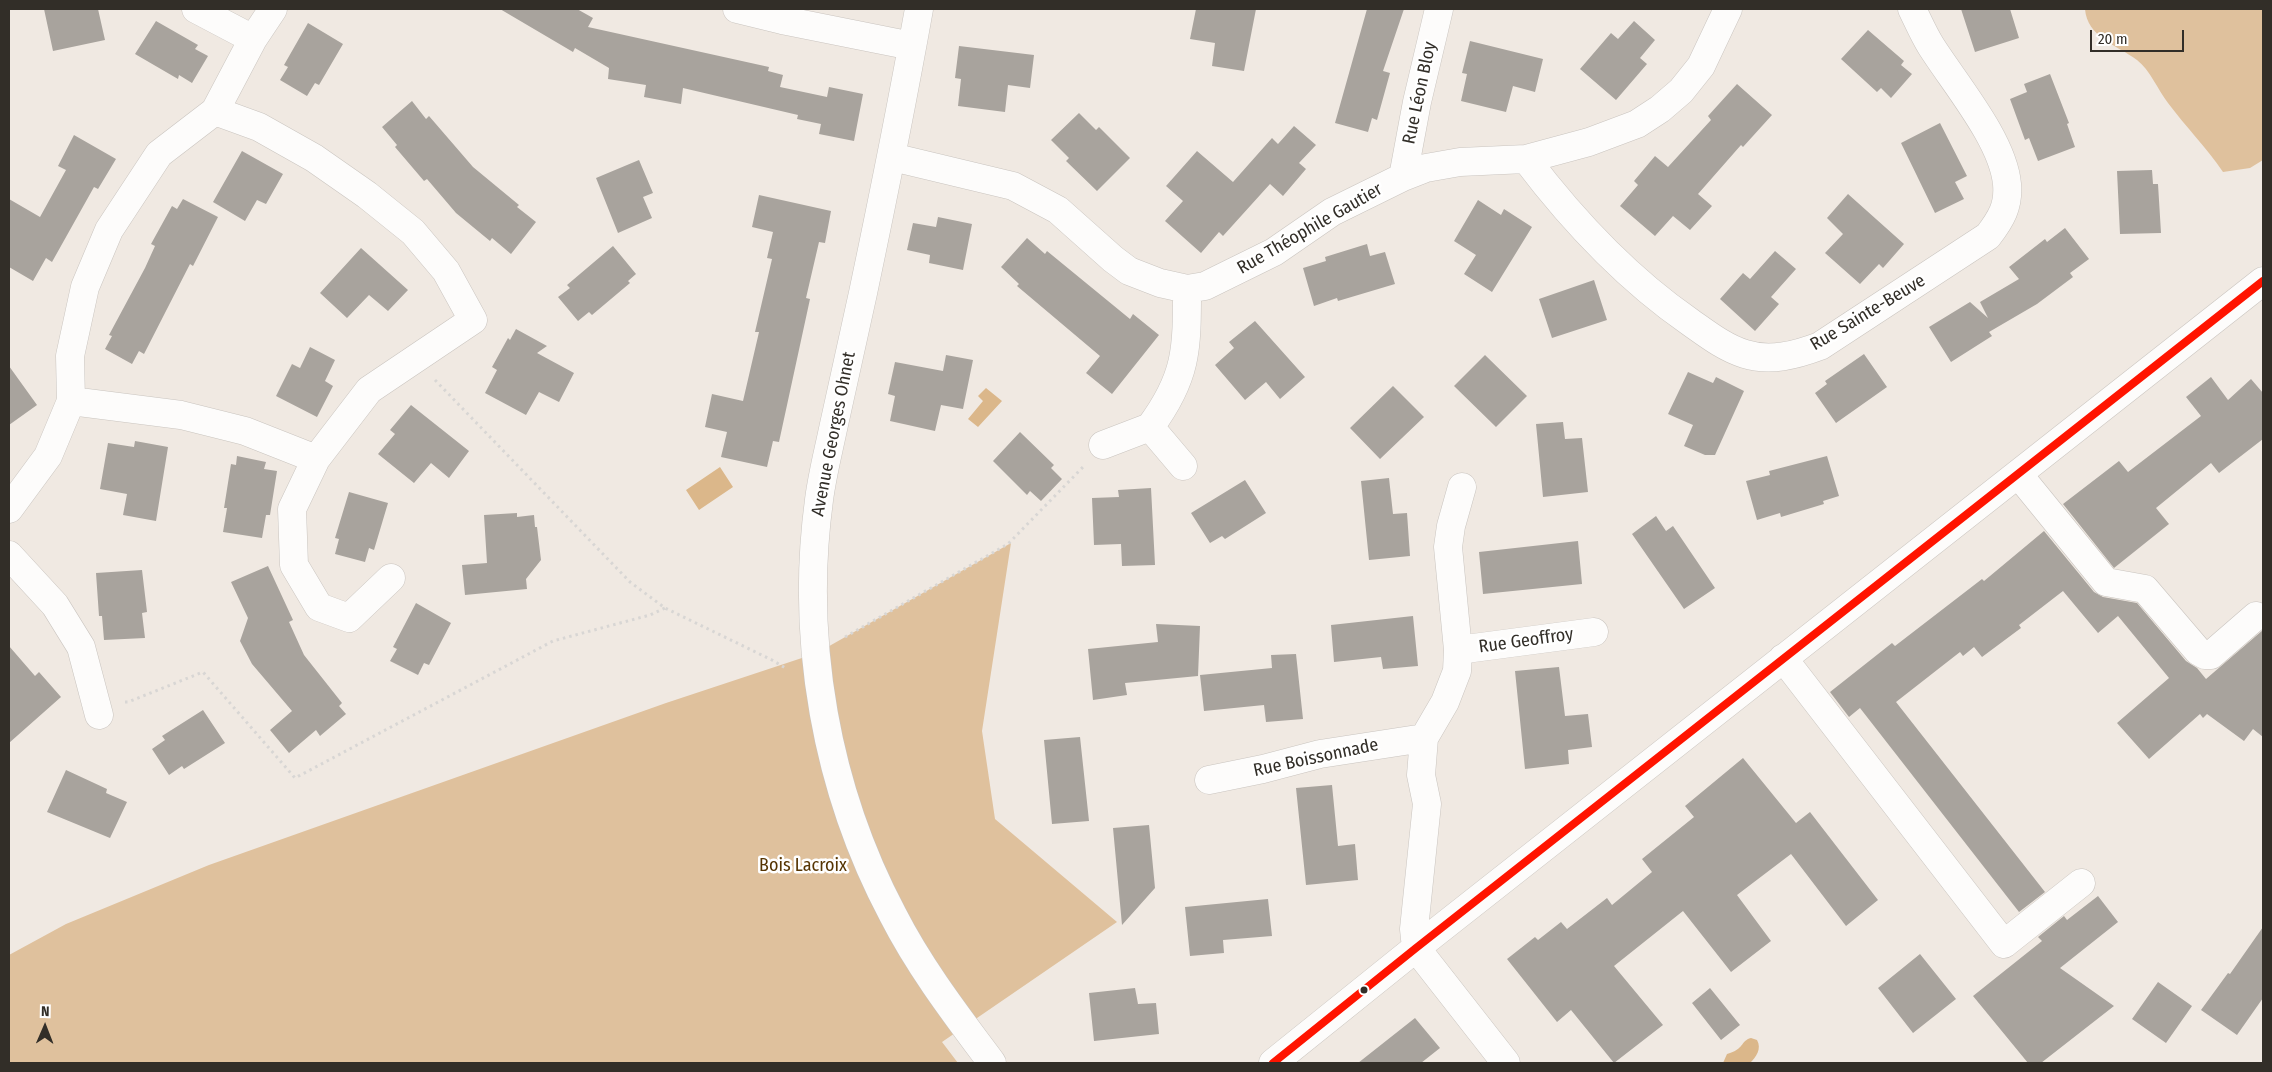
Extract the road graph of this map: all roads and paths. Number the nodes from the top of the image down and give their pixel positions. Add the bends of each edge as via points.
1 (196, 9) edge
2 (273, 9) edge
3 (737, 9) edge
4 (919, 9) edge
5 (1439, 9) edge
6 (1728, 9) edge
7 (1912, 9) edge
8 (253, 39) junction
9 (912, 46) junction
10 (215, 111) junction
11 (892, 157) junction
12 (1526, 159) junction
13 (1403, 177) junction
14 (2263, 281) edge
15 (1187, 289) junction
16 (415, 360) junction
17 (71, 401) junction
18 (1150, 428) junction
19 (1103, 445) joint
20 (316, 459) junction
21 (1183, 466) dead end
22 (2018, 474) junction
23 (1462, 487) dead end
24 (9, 509) edge
25 (9, 554) edge
26 (391, 578) dead end
27 (665, 608) junction
28 (2256, 616) dead end
29 (1594, 632) dead end
30 (1458, 650) junction
31 (817, 653) junction
32 (1783, 658) junction
33 (820, 690) junction
34 (96, 707) joint
35 (1424, 738) junction
36 (1209, 780) dead end
37 (2081, 883) dead end
38 (1416, 948) junction
39 (992, 1063) edge
40 (1273, 1063) edge
41 (1506, 1063) edge

1 - 8 street
2 - 8 street
3 - 9 street
4 - 9 street, Avenue Georges Ohnet
5 - 13 street, Rue Léon Bloy via 1416,102
6 - 12 street, Rue Théophile Gautier via 1701,66 1681,91 1660,109 1637,124 1589,142
7 - 12 street, Rue Sainte-Beuve via 2004,165 2006,204 2002,218 1988,236 1820,346 1775,358 1746,354 1720,343 1671,309 1593,240 1559,203
8 - 10 street
9 - 11 street, Avenue Georges Ohnet
10 - 16 street via 260,127 314,158 413,232 446,271 473,320
10 - 17 street via 159,154 109,230 85,287 70,356
11 - 15 street, Rue Théophile Gautier via 1013,186 1058,210 1129,271
11 - 31 street, Avenue Georges Ohnet via 819,498 813,586
12 - 13 street, Rue Théophile Gautier via 1460,162 1426,168
13 - 15 street, Rue Théophile Gautier via 1332,212 1274,252 1205,286
14 - 22 street
15 - 18 street via 1185,357 1166,406
16 - 20 street via 369,390
16 - 27 path via 630,582
17 - 20 street via 181,415 245,431
17 - 24 street via 48,456
18 - 19 street
18 - 21 street
19 - 31 path via 1008,544
20 - 26 street via 292,509 294,565 319,607 349,618
22 - 28 street via 2106,582 2145,589 2198,651 2211,655
22 - 32 street
23 - 30 street via 1448,547
25 - 34 street via 55,606 81,647
27 - 33 path via 772,660
27 - 34 path via 553,641 295,778 203,672 128,702
29 - 30 street, Rue Geoffroy
30 - 35 street via 1457,671 1445,702
31 - 33 street, Avenue Georges Ohnet
32 - 37 street via 2004,944
32 - 38 street
33 - 39 street, Avenue Georges Ohnet via 833,759 847,806 879,886 921,963
35 - 36 street, Rue Boissonnade via 1320,754 1263,770
35 - 38 street via 1421,775 1427,804 1414,929
38 - 40 street
38 - 41 street

